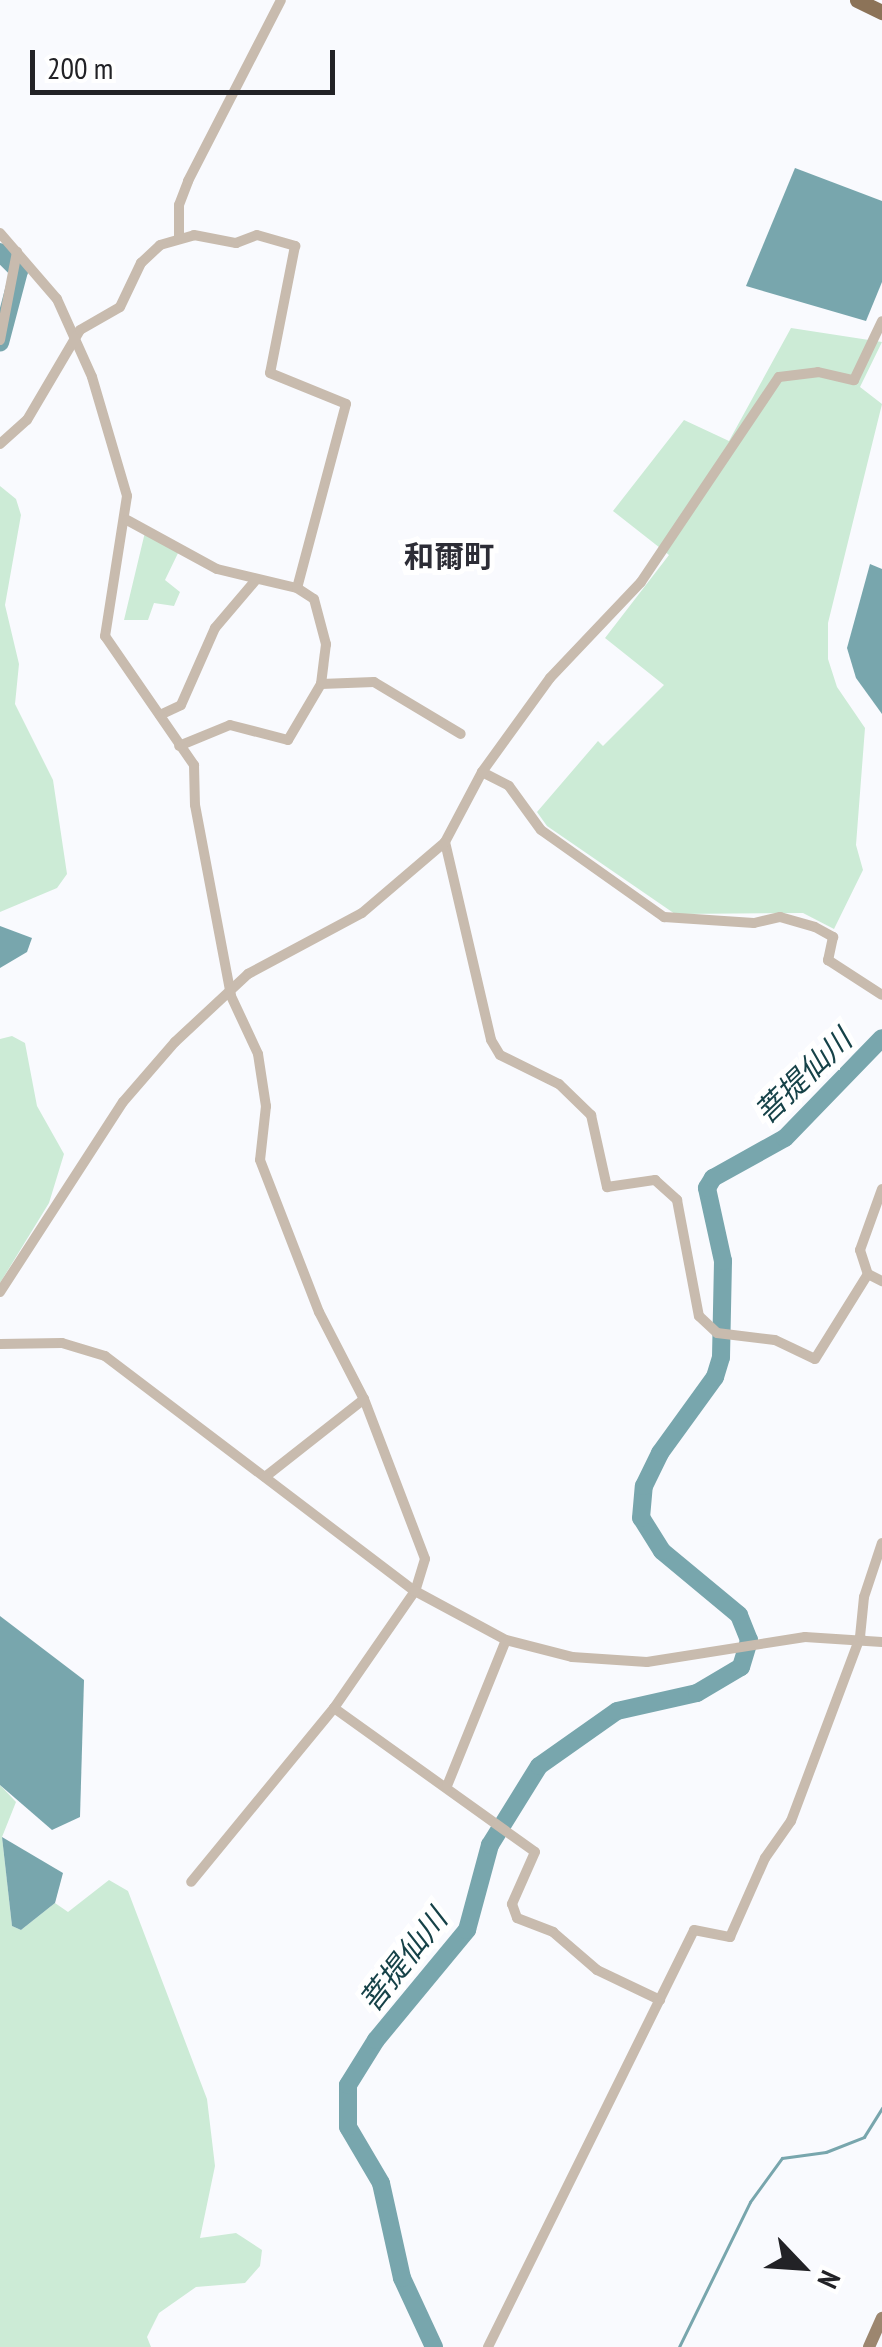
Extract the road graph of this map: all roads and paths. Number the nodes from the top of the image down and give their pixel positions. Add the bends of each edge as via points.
1 (281, 0) edge
2 (857, 0) edge
3 (882, 12) edge
4 (0, 233) edge
5 (179, 238) junction
6 (16, 252) junction
7 (882, 321) edge
8 (0, 340) edge
9 (74, 340) junction
10 (0, 444) edge
11 (128, 520) junction
12 (255, 581) junction
13 (297, 588) junction
14 (321, 684) junction
15 (160, 715) junction
16 (462, 734) dead end
17 (179, 746) junction
18 (482, 772) junction
19 (445, 842) junction
20 (882, 995) edge
21 (231, 996) junction
22 (882, 1190) edge
23 (868, 1274) junction
24 (882, 1281) edge
25 (0, 1292) edge
26 (0, 1344) edge
27 (364, 1399) junction
28 (265, 1477) junction
29 (882, 1543) edge
30 (416, 1591) junction
31 (860, 1637) junction
32 (506, 1640) junction
33 (882, 1642) edge
34 (334, 1708) junction
35 (447, 1786) junction
36 (192, 1882) dead end
37 (660, 2000) junction
38 (882, 2318) edge
39 (488, 2347) edge
40 (869, 2347) edge

1 - 5 street via 188,180 179,205
2 - 3 highway
4 - 6 street
5 - 9 street via 152,250 120,307 94,316
5 - 13 street via 236,243 257,235 295,246 270,373 346,404
6 - 8 street
6 - 9 street via 57,299
7 - 18 street via 854,380 818,372 779,377 641,582 550,678
9 - 10 street via 27,420
9 - 11 street via 92,377
11 - 12 street via 218,569
11 - 15 street via 105,636
12 - 13 street
12 - 15 street via 214,628 180,705
13 - 14 street via 314,599 324,633
14 - 16 street via 374,682
14 - 17 street via 288,740 230,725
15 - 17 street
17 - 21 street via 194,764 195,805
18 - 19 street
18 - 20 street via 509,786 541,830 664,916 754,923 780,917 815,927 832,937 828,960
19 - 21 street via 362,913 248,974
19 - 23 street via 491,1040 500,1054 559,1084 591,1115 608,1187 655,1180 677,1200 699,1316 716,1333 775,1340 815,1358
21 - 25 street via 175,1042 123,1102
21 - 27 street via 258,1054 266,1106 260,1160 319,1312
22 - 23 street via 860,1250
23 - 24 street
26 - 28 street via 62,1343 105,1356
27 - 28 street
27 - 30 street via 425,1559
28 - 30 street
29 - 31 street
30 - 32 street
30 - 34 street
31 - 32 street via 805,1638 647,1662 572,1658
31 - 33 street
31 - 37 street via 812,1777 732,1933 724,1938 696,1928
32 - 35 street
34 - 35 street
34 - 36 street
35 - 37 street via 535,1852 512,1904 517,1918 553,1932 597,1970
37 - 39 street
38 - 40 main road

